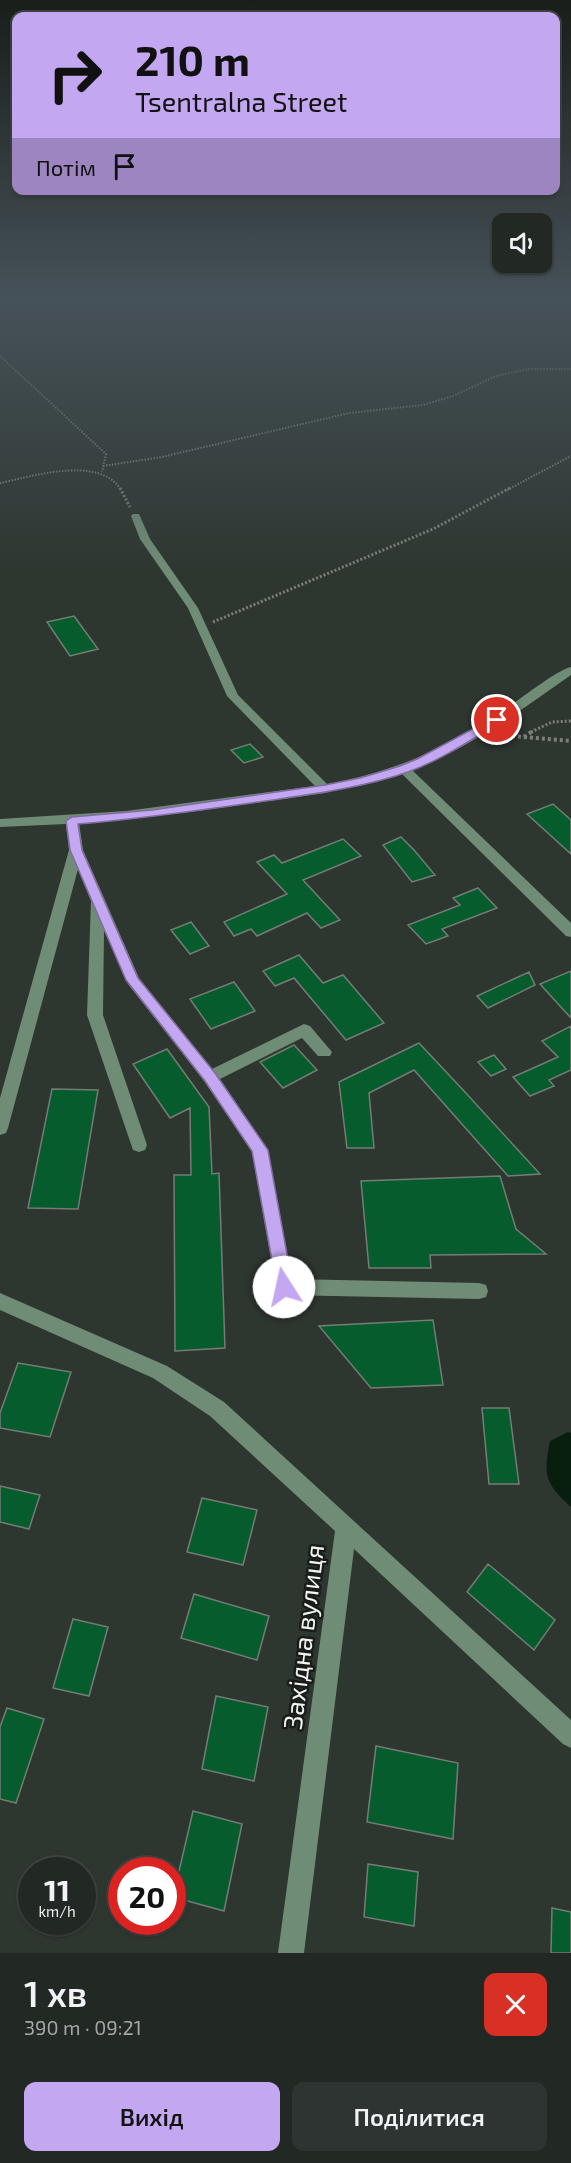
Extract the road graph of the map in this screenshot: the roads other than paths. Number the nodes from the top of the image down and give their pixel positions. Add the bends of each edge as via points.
1 (136, 516) road end
2 (571, 670) edge
3 (404, 769) junction
4 (325, 789) junction
5 (72, 821) junction
6 (0, 823) edge
7 (76, 850) junction
8 (97, 898) junction
9 (571, 932) edge
10 (324, 1052) dead end
11 (210, 1077) junction
12 (0, 1128) edge
13 (140, 1145) dead end
14 (479, 1291) dead end
15 (0, 1301) edge
16 (346, 1527) junction
17 (571, 1736) edge
18 (291, 1953) edge

1 - 4 street via 145,539 201,622 233,696
2 - 3 street via 482,729
3 - 4 street
3 - 9 street
4 - 5 street via 152,814
5 - 6 street
5 - 7 street
7 - 8 street
7 - 12 street
8 - 11 street via 133,980
8 - 13 street via 96,1015
10 - 11 street via 304,1030
11 - 14 street via 260,1150 284,1287
15 - 16 street, Західна вулиця via 160,1372 217,1409
16 - 17 street
16 - 18 street, Західна вулиця

